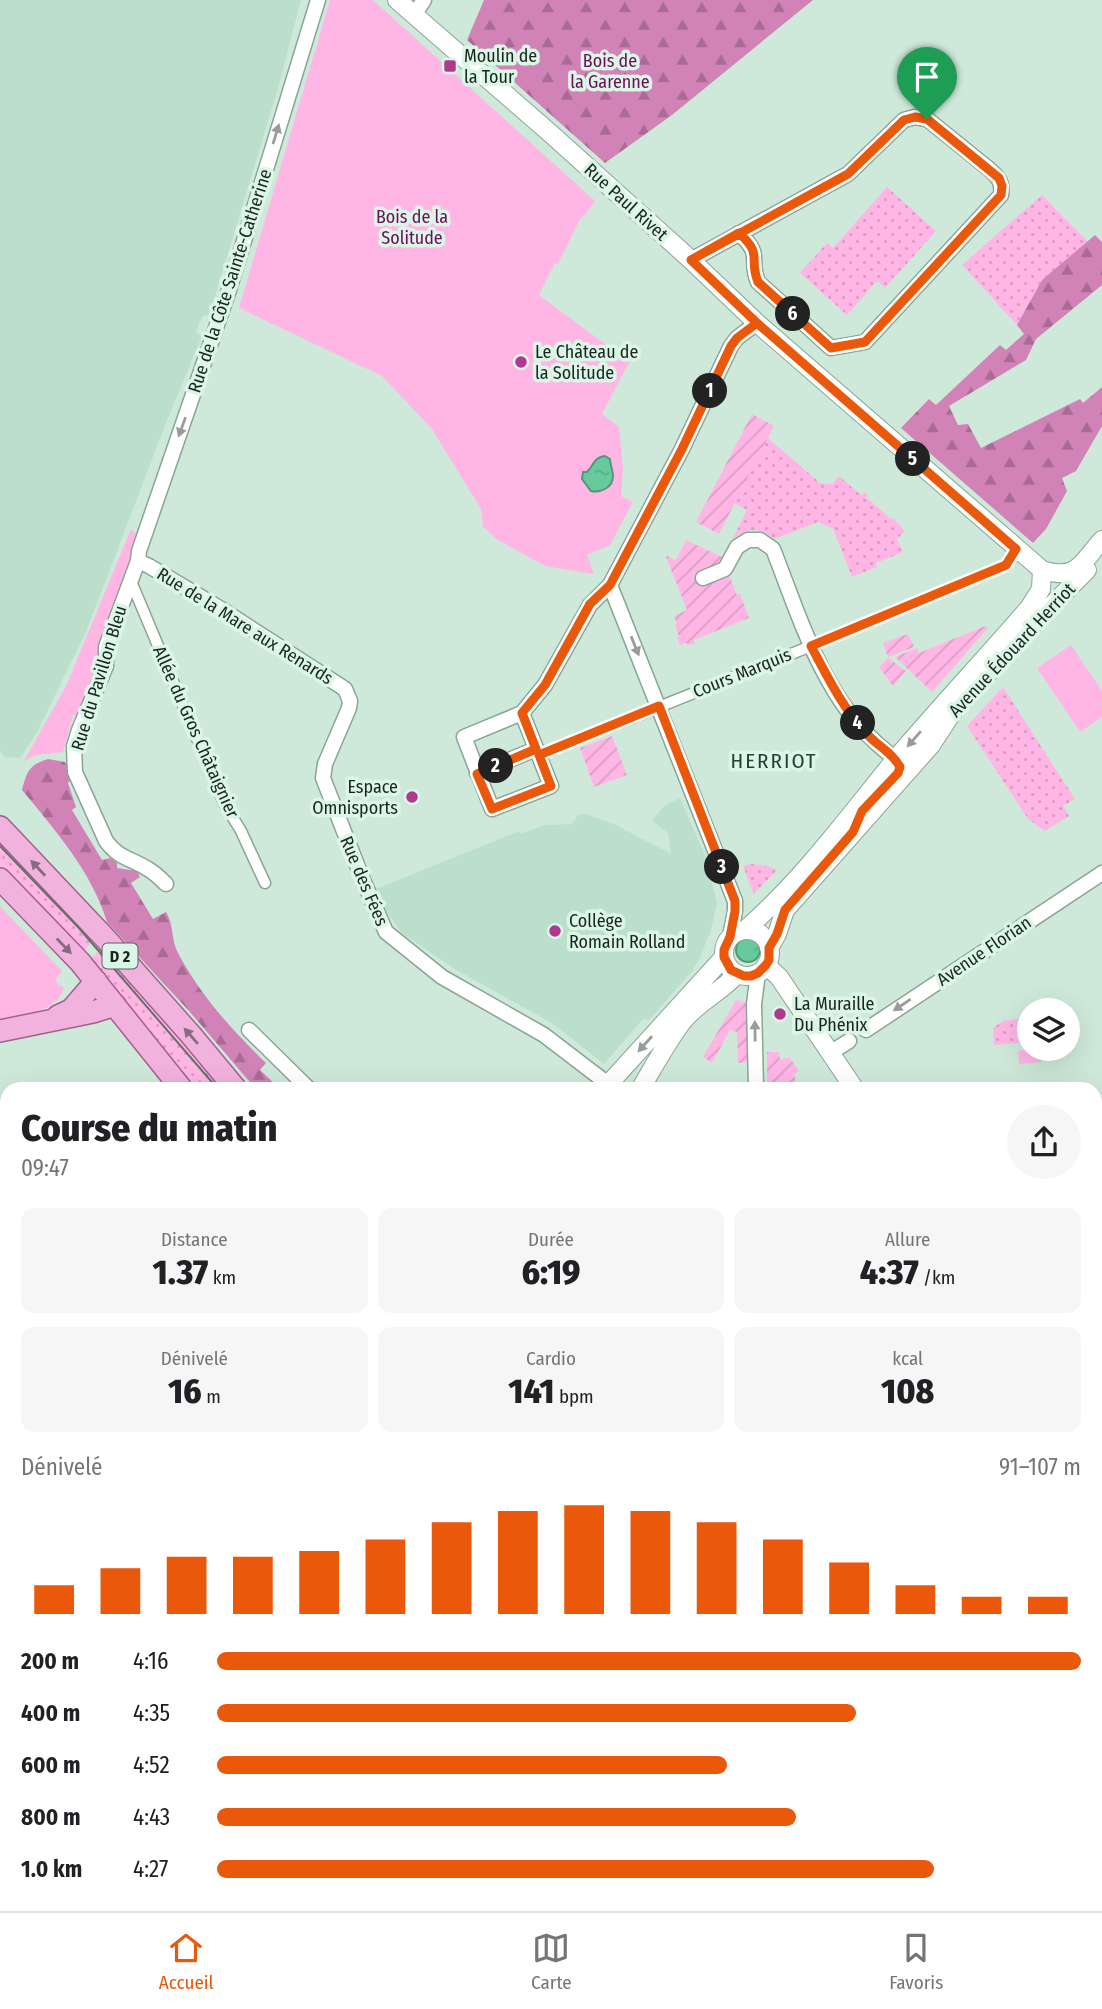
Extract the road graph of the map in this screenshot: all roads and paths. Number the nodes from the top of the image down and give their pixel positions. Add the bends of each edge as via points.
1 (318, 0) edge
2 (397, 0) edge
3 (419, 7) edge
4 (739, 233) junction
5 (691, 260) junction
6 (757, 323) junction
7 (1102, 540) edge
8 (1016, 549) junction
9 (139, 556) junction
10 (1092, 569) edge
11 (1042, 570) junction
12 (703, 578) dead end
13 (130, 579) junction
14 (610, 585) junction
15 (811, 646) junction
16 (348, 694) joint
17 (659, 706) junction
18 (522, 713) junction
19 (538, 752) junction
20 (896, 759) junction
21 (477, 774) junction
22 (0, 827) edge
23 (853, 832) junction
24 (1102, 873) edge
25 (0, 879) edge
26 (265, 883) dead end
27 (166, 884) dead end
28 (737, 934) junction
29 (724, 957) junction
30 (765, 962) junction
31 (737, 974) junction
32 (96, 981) junction
33 (115, 1005) junction
34 (50, 1020) junction
35 (249, 1030) dead end
36 (866, 1030) dead end
37 (0, 1031) edge
38 (849, 1041) dead end
39 (830, 1053) junction
40 (176, 1082) edge
41 (230, 1082) edge
42 (302, 1082) edge
43 (601, 1082) edge
44 (610, 1082) edge
45 (645, 1082) edge
46 (756, 1082) edge
47 (850, 1082) edge

1 - 9 street, Rue de la Côte Sainte-Catherine via 228,293
2 - 3 street, Rue Paul Rivet
3 - 5 street, Rue Paul Rivet
4 - 4 street via 756,254 758,282 831,348 865,342 1001,195 1002,186 989,169 927,119 915,117 904,120 848,174
4 - 5 street
5 - 6 street, Rue Paul Rivet
6 - 8 street, Rue Paul Rivet
6 - 14 street via 731,346
7 - 10 street, Avenue Édouard Herriot
8 - 11 street, Rue Paul Rivet
8 - 15 street, Cours Marquis via 1006,565
9 - 13 street, Rue du Pavillon Bleu
9 - 16 street, Rue de la Mare aux Renards
10 - 11 street via 1064,574
10 - 23 street, Avenue Édouard Herriot via 1032,625 954,710 931,746
11 -> 20 street, Avenue Édouard Herriot via 1041,589 1029,608
12 - 15 street via 725,569 737,547 748,540 761,540 772,549
13 - 26 street, Allée du Gros Châtaignier via 224,803
13 - 27 street, Rue du Pavillon Bleu via 106,647 106,666 74,746 75,772 113,851
14 -> 17 street
14 - 18 street via 590,604 545,685
15 - 17 street, Cours Marquis
15 - 20 street via 837,695 866,734
16 - 43 street, Rue des Fées via 349,708 323,778 386,932 442,976 544,1035
17 - 19 street, Cours Marquis
17 - 28 street via 735,901
18 - 19 street
18 - 21 street via 464,737
19 - 21 street
19 - 21 street via 551,786 492,809
20 - 23 street, Avenue Édouard Herriot via 898,773 862,811
20 - 28 street, Avenue Édouard Herriot via 764,913
41 -> 22 main road, D 2 via 105,938
23 - 30 street, Avenue Édouard Herriot via 785,910
24 -> 36 street, Avenue Florian
25 -> 32 main road, D 2
28 - 29 street via 726,943
28 - 30 street via 758,933 767,941
29 - 31 street
29 -> 44 street
30 - 31 street via 744,976
30 - 39 street
46 -> 30 street via 754,1004
31 - 45 street via 683,1021
32 - 33 main road, D 2
32 - 34 main road via 71,1010
33 - 34 main road
33 - 40 main road, D 2
34 - 37 main road
35 - 42 street
38 - 39 street
39 - 47 street

